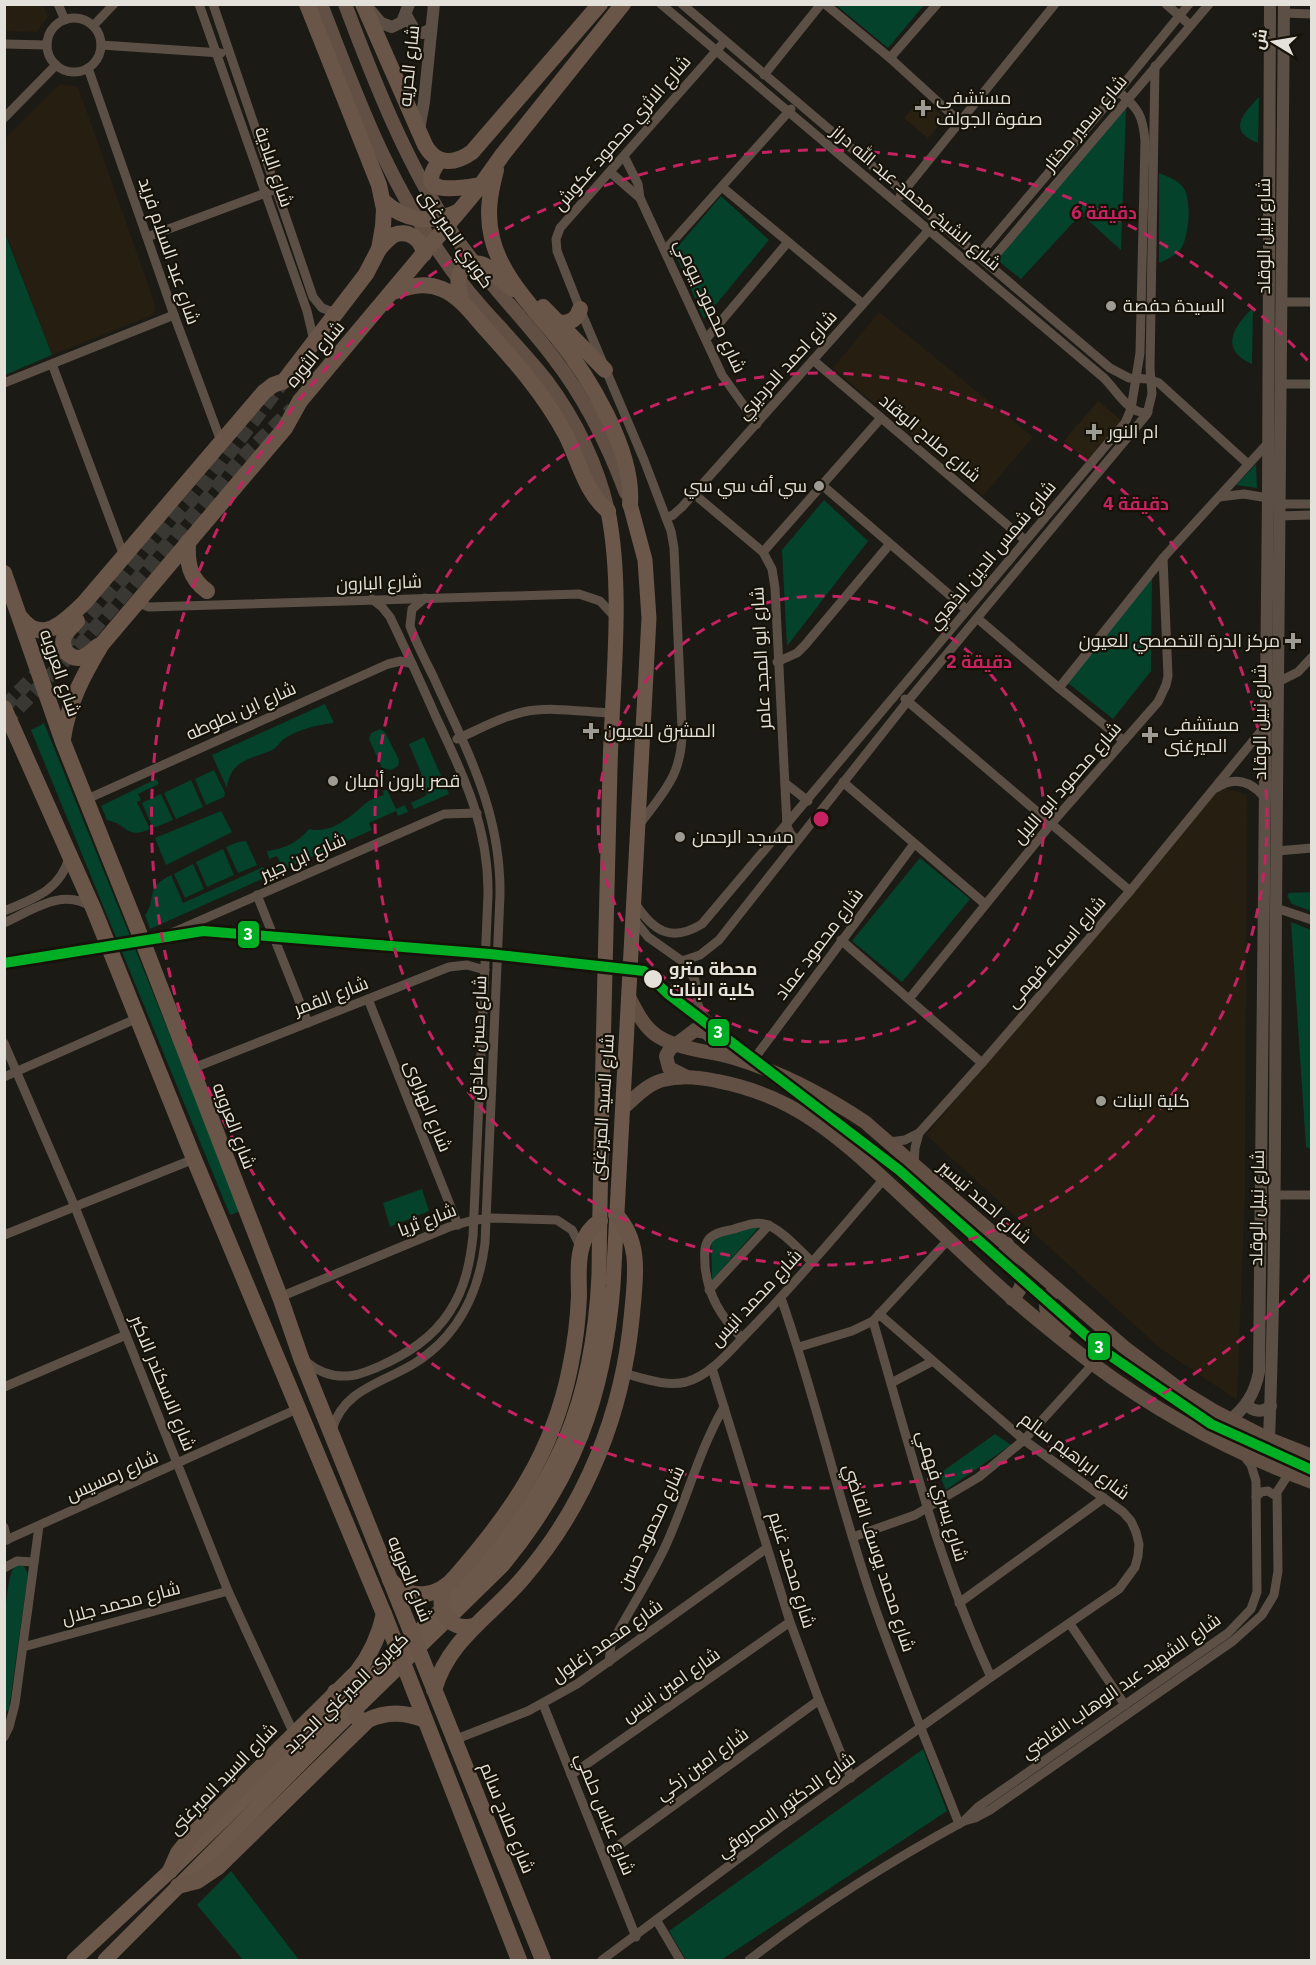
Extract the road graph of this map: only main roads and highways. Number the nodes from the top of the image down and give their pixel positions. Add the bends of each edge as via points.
1 (307, 4) edge
2 (321, 4) edge
3 (345, 4) edge
4 (364, 4) edge
5 (600, 4) edge
6 (623, 4) edge
7 (440, 160) junction
8 (498, 161) junction
9 (481, 185) junction
10 (381, 193) junction
11 (459, 211) junction
12 (379, 249) junction
13 (424, 254) junction
14 (392, 292) junction
15 (521, 293) junction
16 (461, 301) junction
17 (580, 309) road end
18 (561, 323) junction
19 (605, 370) road end
20 (615, 466) joint
21 (597, 473) joint
22 (630, 504) junction
23 (608, 511) junction
24 (188, 542) junction
25 (4, 573) edge
26 (207, 591) dead end
27 (84, 603) junction
28 (21, 618) junction
29 (102, 644) junction
30 (4, 708) edge
31 (63, 742) junction
32 (629, 997) junction
33 (676, 1044) junction
34 (734, 1058) junction
35 (685, 1076) junction
36 (623, 1108) junction
37 (608, 1218) junction
38 (1007, 1244) junction
39 (1056, 1289) junction
40 (1012, 1299) junction
41 (1077, 1351) junction
42 (1311, 1456) edge
43 (1311, 1482) edge
44 (389, 1579) junction
45 (445, 1587) junction
46 (384, 1614) junction
47 (474, 1626) junction
48 (434, 1690) junction
49 (335, 1692) junction
50 (425, 1720) junction
51 (361, 1726) junction
52 (174, 1879) junction
53 (154, 1886) junction
54 (165, 1899) junction
55 (74, 1960) edge
56 (105, 1960) edge
57 (519, 1960) edge
58 (543, 1960) edge

1 - 10 highway
2 - 21 main road, كوبري الميرغنى via 370,128 411,209 464,285 556,394
3 - 20 main road, كوبري الميرغنى via 386,111 428,193 473,261 566,374 591,414
4 - 7 highway via 418,130 430,153
5 - 7 highway via 471,152 460,159
6 - 8 highway, شارع الثوره
7 - 9 highway via 432,176 441,189
8 - 9 highway, شارع الثوره
8 - 15 highway via 489,201 490,228 501,263
9 - 11 highway, شارع الثوره
10 - 11 highway via 395,211 418,219 443,218
10 - 12 highway, شارع الثوره via 383,226
11 - 13 highway, شارع الثوره
12 - 13 highway via 392,237 404,234 420,242
12 - 27 highway, شارع الثوره via 366,274 284,381 264,392
13 - 14 highway, شارع الثوره
14 - 16 highway via 427,285 445,290
14 - 24 highway, شارع الثوره via 300,401 285,428
15 - 16 highway via 487,267 475,264 467,266 459,276
15 - 18 highway
15 - 22 highway via 569,353 598,398 623,458
16 - 23 highway via 543,397 567,437 590,489
17 - 18 highway via 575,318
18 - 19 highway
20 - 22 main road, شارع السيد الميرغنى
21 - 23 main road, شارع السيد الميرغنى
22 - 32 main road, شارع السيد الميرغنى via 643,551 649,599
23 - 37 main road, شارع السيد الميرغنى via 614,554 615,617
24 - 26 highway via 190,572
24 - 29 highway, شارع الثوره
25 - 28 highway, شارع العروبه
27 - 28 highway, شارع الثوره via 50,630 31,627
27 - 29 highway via 79,618 64,635 64,649 71,657 81,658
28 - 31 highway, شارع العروبه
29 - 31 highway, شارع الثوره via 75,694
30 - 46 highway, شارع العروبه via 94,910
31 - 44 highway, شارع العروبه
32 - 33 main road, شارع احمد تيسير via 650,1031
32 - 36 main road, شارع السيد الميرغنى
33 - 34 main road, شارع احمد تيسير
33 - 34 main road via 695,1030 702,1030
33 - 35 main road via 667,1052 666,1060 669,1068
34 - 38 main road, شارع احمد تيسير via 783,1076 865,1122
35 - 36 main road via 652,1084
35 - 40 main road via 732,1083 770,1097 799,1110 839,1137
36 - 37 main road, شارع السيد الميرغنى
37 - 45 highway via 586,1236 581,1249 574,1346 549,1437 505,1517
37 - 47 highway via 627,1229 635,1253 631,1325 615,1407 601,1449 573,1509 522,1580
37 - 52 main road, كوبرى الميرغني الجديد via 611,1309 598,1387 580,1440 541,1516 481,1589
38 - 39 main road, شارع احمد تيسير
38 - 40 main road via 1007,1262 1023,1283
39 - 41 main road via 1048,1299 1047,1312 1070,1335
39 - 42 main road, شارع احمد تيسير via 1186,1394 1230,1420
40 - 41 main road
41 - 43 main road via 1170,1415 1240,1452
44 - 45 highway via 403,1590 420,1595
44 - 48 highway, شارع العروبه
45 - 47 highway via 441,1598 445,1616 458,1626
46 - 49 highway, شارع السيد الميرغنى via 372,1650 357,1672
46 - 50 highway, شارع العروبه
47 - 48 highway via 451,1652
48 - 58 highway, شارع صلاح سالم
49 - 51 highway via 353,1705
49 - 52 highway, شارع السيد الميرغنى via 194,1833 178,1853
50 - 51 highway, شارع السيد الميرغنى via 394,1713 376,1716
50 - 57 highway
51 - 52 highway, شارع السيد الميرغنى via 211,1874 195,1882
52 - 53 main road, شارع السيد الميرغنى
52 - 54 main road, شارع السيد الميرغنى
53 - 54 main road
53 - 55 main road, شارع السيد الميرغنى
54 - 56 main road, شارع السيد الميرغنى

